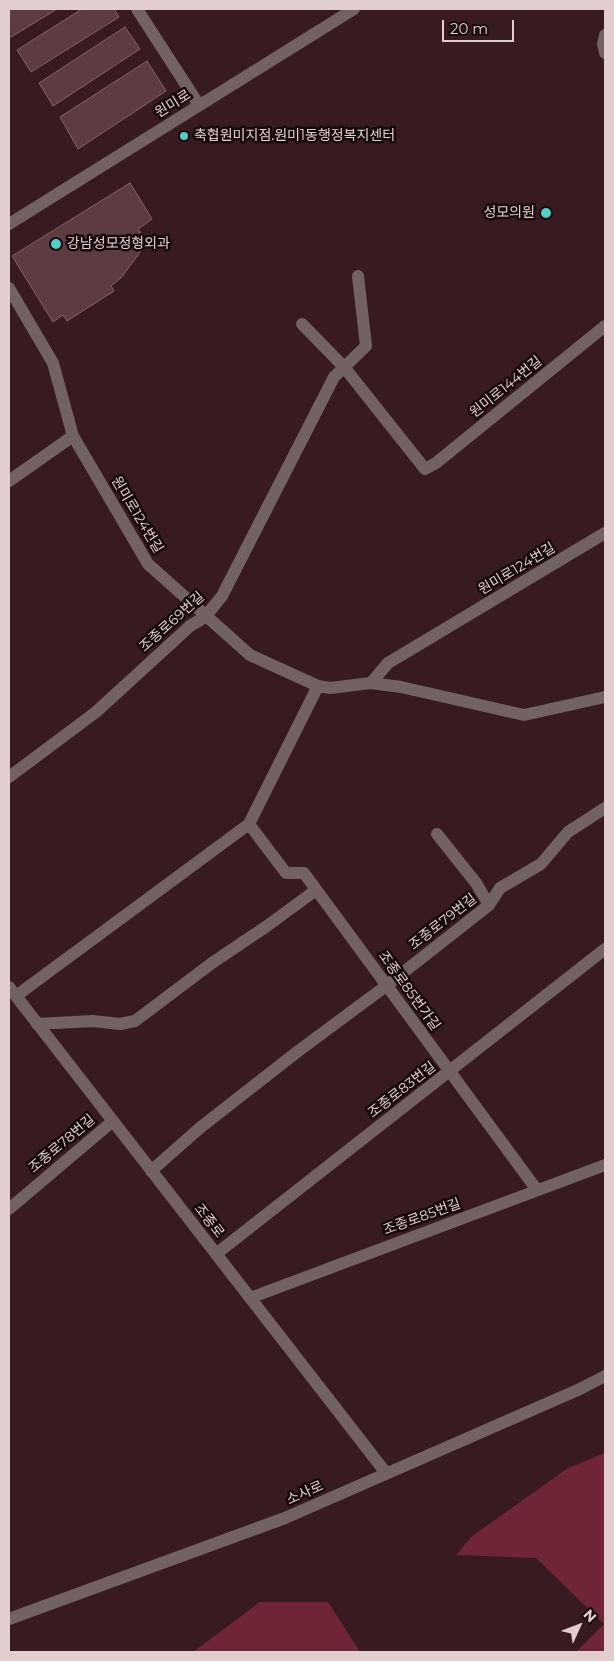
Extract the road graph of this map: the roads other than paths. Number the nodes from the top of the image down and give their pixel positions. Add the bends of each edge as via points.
1 (137, 9) edge
2 (354, 9) edge
3 (605, 35) edge
4 (605, 53) edge
5 (199, 105) junction
6 (9, 224) edge
7 (358, 276) dead end
8 (9, 288) edge
9 (302, 324) dead end
10 (605, 326) edge
11 (344, 367) junction
12 (73, 436) junction
13 (9, 481) edge
14 (605, 533) edge
15 (206, 617) junction
16 (371, 683) junction
17 (318, 686) junction
18 (605, 697) edge
19 (9, 777) edge
20 (605, 808) edge
21 (249, 824) junction
22 (437, 834) dead end
23 (316, 890) junction
24 (489, 904) junction
25 (605, 949) edge
26 (386, 986) junction
27 (12, 992) edge
28 (37, 1024) junction
29 (450, 1071) junction
30 (113, 1121) junction
31 (605, 1165) edge
32 (151, 1171) junction
33 (537, 1190) junction
34 (9, 1209) edge
35 (216, 1254) junction
36 (250, 1298) junction
37 (605, 1376) edge
38 (386, 1473) junction
39 (9, 1620) edge

1 - 5 street
2 - 5 street, 원미로
3 - 4 street
5 - 6 street, 원미로
7 - 11 street, 조종로69번길 via 366,346
8 - 12 street, 원미로124번길 via 54,363
9 - 11 street
10 - 11 street, 원미로144번길 via 425,469
11 - 15 street, 조종로69번길 via 334,377 222,596
12 - 13 street
12 - 15 street, 원미로124번길 via 148,564
14 - 16 street, 원미로124번길 via 388,663
15 - 17 street, 원미로124번길 via 250,655
15 - 19 street, 조종로69번길 via 190,626 96,712
16 - 17 street, 원미로124번길 via 330,688
16 - 18 street, 원미로124번길 via 524,714
17 - 21 street
20 - 24 street, 조종로79번길 via 568,832 541,864 500,888
21 - 23 street, 조종로85번가길 via 286,873 304,873
21 - 27 street
22 - 24 street
23 - 26 street, 조종로85번가길
23 - 28 street via 135,1021 120,1024 93,1021
24 - 26 street, 조종로79번길
25 - 29 street, 조종로83번길
26 - 29 street, 조종로85번가길
26 - 32 street, 조종로79번길 via 201,1127
27 - 28 street, 조종로
28 - 30 street, 조종로
29 - 33 street, 조종로85번가길
29 - 35 street, 조종로83번길
30 - 32 street, 조종로
30 - 34 street, 조종로78번길
31 - 33 street, 조종로85번길
32 - 35 street, 조종로
33 - 36 street, 조종로85번길
35 - 36 street, 조종로
36 - 38 street, 조종로
37 - 38 street, 소사로
38 - 39 street, 소사로 via 285,1518

